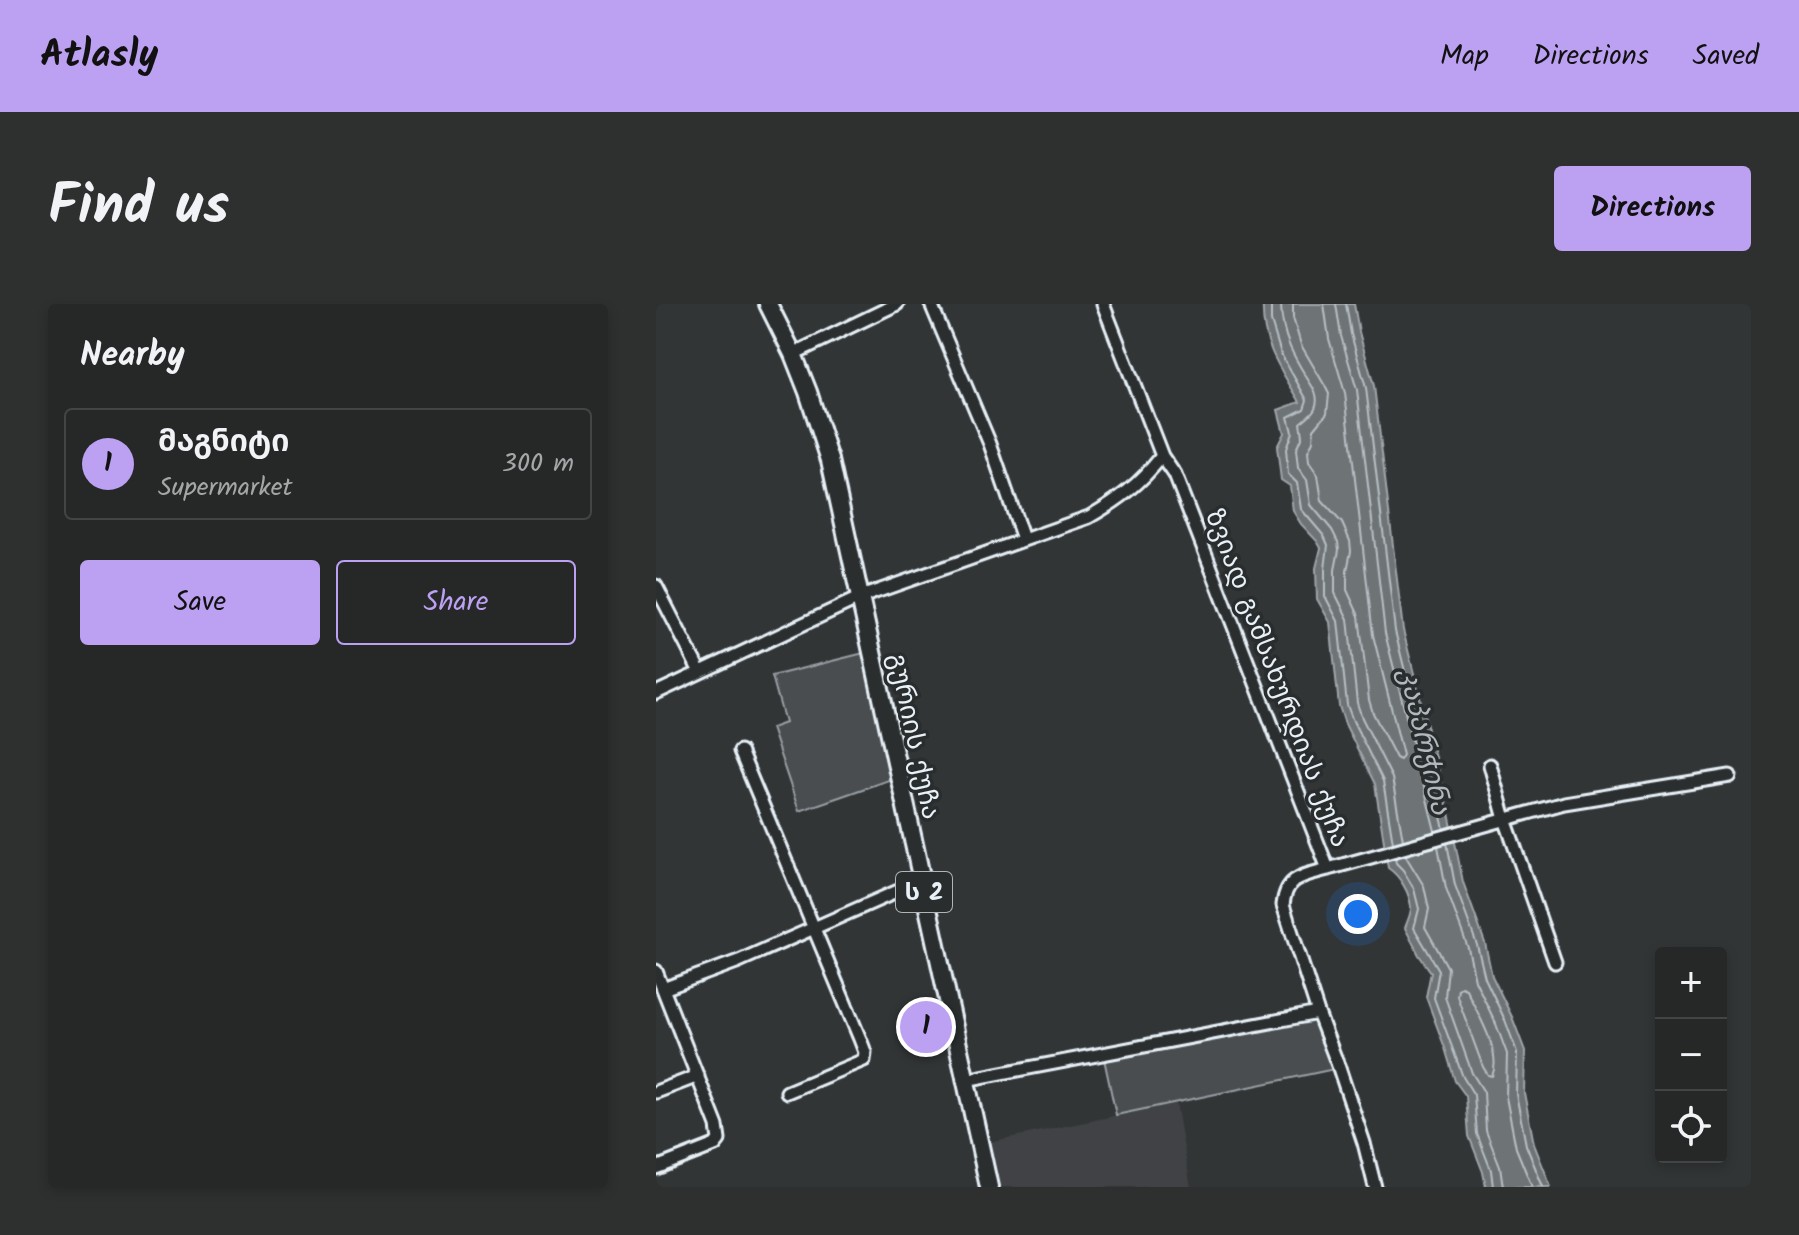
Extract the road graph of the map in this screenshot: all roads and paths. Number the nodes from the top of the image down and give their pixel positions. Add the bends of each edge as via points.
1 (768, 304) edge
2 (897, 304) edge
3 (931, 304) edge
4 (1103, 304) edge
5 (793, 354) junction
6 (1162, 456) junction
7 (1023, 539) junction
8 (656, 586) edge
9 (861, 597) junction
10 (700, 672) junction
11 (656, 693) edge
12 (740, 751) dead end
13 (1490, 765) dead end
14 (1730, 776) dead end
15 (1505, 819) junction
16 (1328, 869) junction
17 (921, 881) junction
18 (813, 927) junction
19 (1555, 962) dead end
20 (656, 971) edge
21 (663, 989) junction
22 (1318, 1013) junction
23 (698, 1076) junction
24 (965, 1080) junction
25 (656, 1092) edge
26 (787, 1092) dead end
27 (656, 1168) edge
28 (989, 1187) edge
29 (1375, 1187) edge

1 - 5 highway, გურიის ქუჩა / ს 2
2 - 5 street
3 - 7 street
4 - 6 street, ზვიად გამსახურდიას ქუჩა
5 - 9 highway, გურიის ქუჩა / ს 2 via 830,460
6 - 7 street via 1121,498 1089,517
6 - 16 street, ზვიად გამსახურდიას ქუჩა via 1175,475
7 - 9 street
8 - 10 street
9 - 10 street
9 - 17 highway, გურიის ქუჩა / ს 2
10 - 11 street
12 - 18 street
13 - 15 street
14 - 15 street via 1564,803
15 - 16 street
15 - 19 street
16 - 22 street, ზვიად გამსახურდიას ქუჩა via 1288,885 1283,905
17 - 18 street
17 - 24 highway, გურიის ქუჩა / ს 2
18 - 21 street
18 - 26 street via 866,1057
20 - 21 street
21 - 23 street
22 - 24 street
22 - 29 street, ზვიად გამსახურდიას ქუჩა
23 - 25 street
23 - 27 street via 719,1140
24 - 28 highway, გურიის ქუჩა / ს 2

